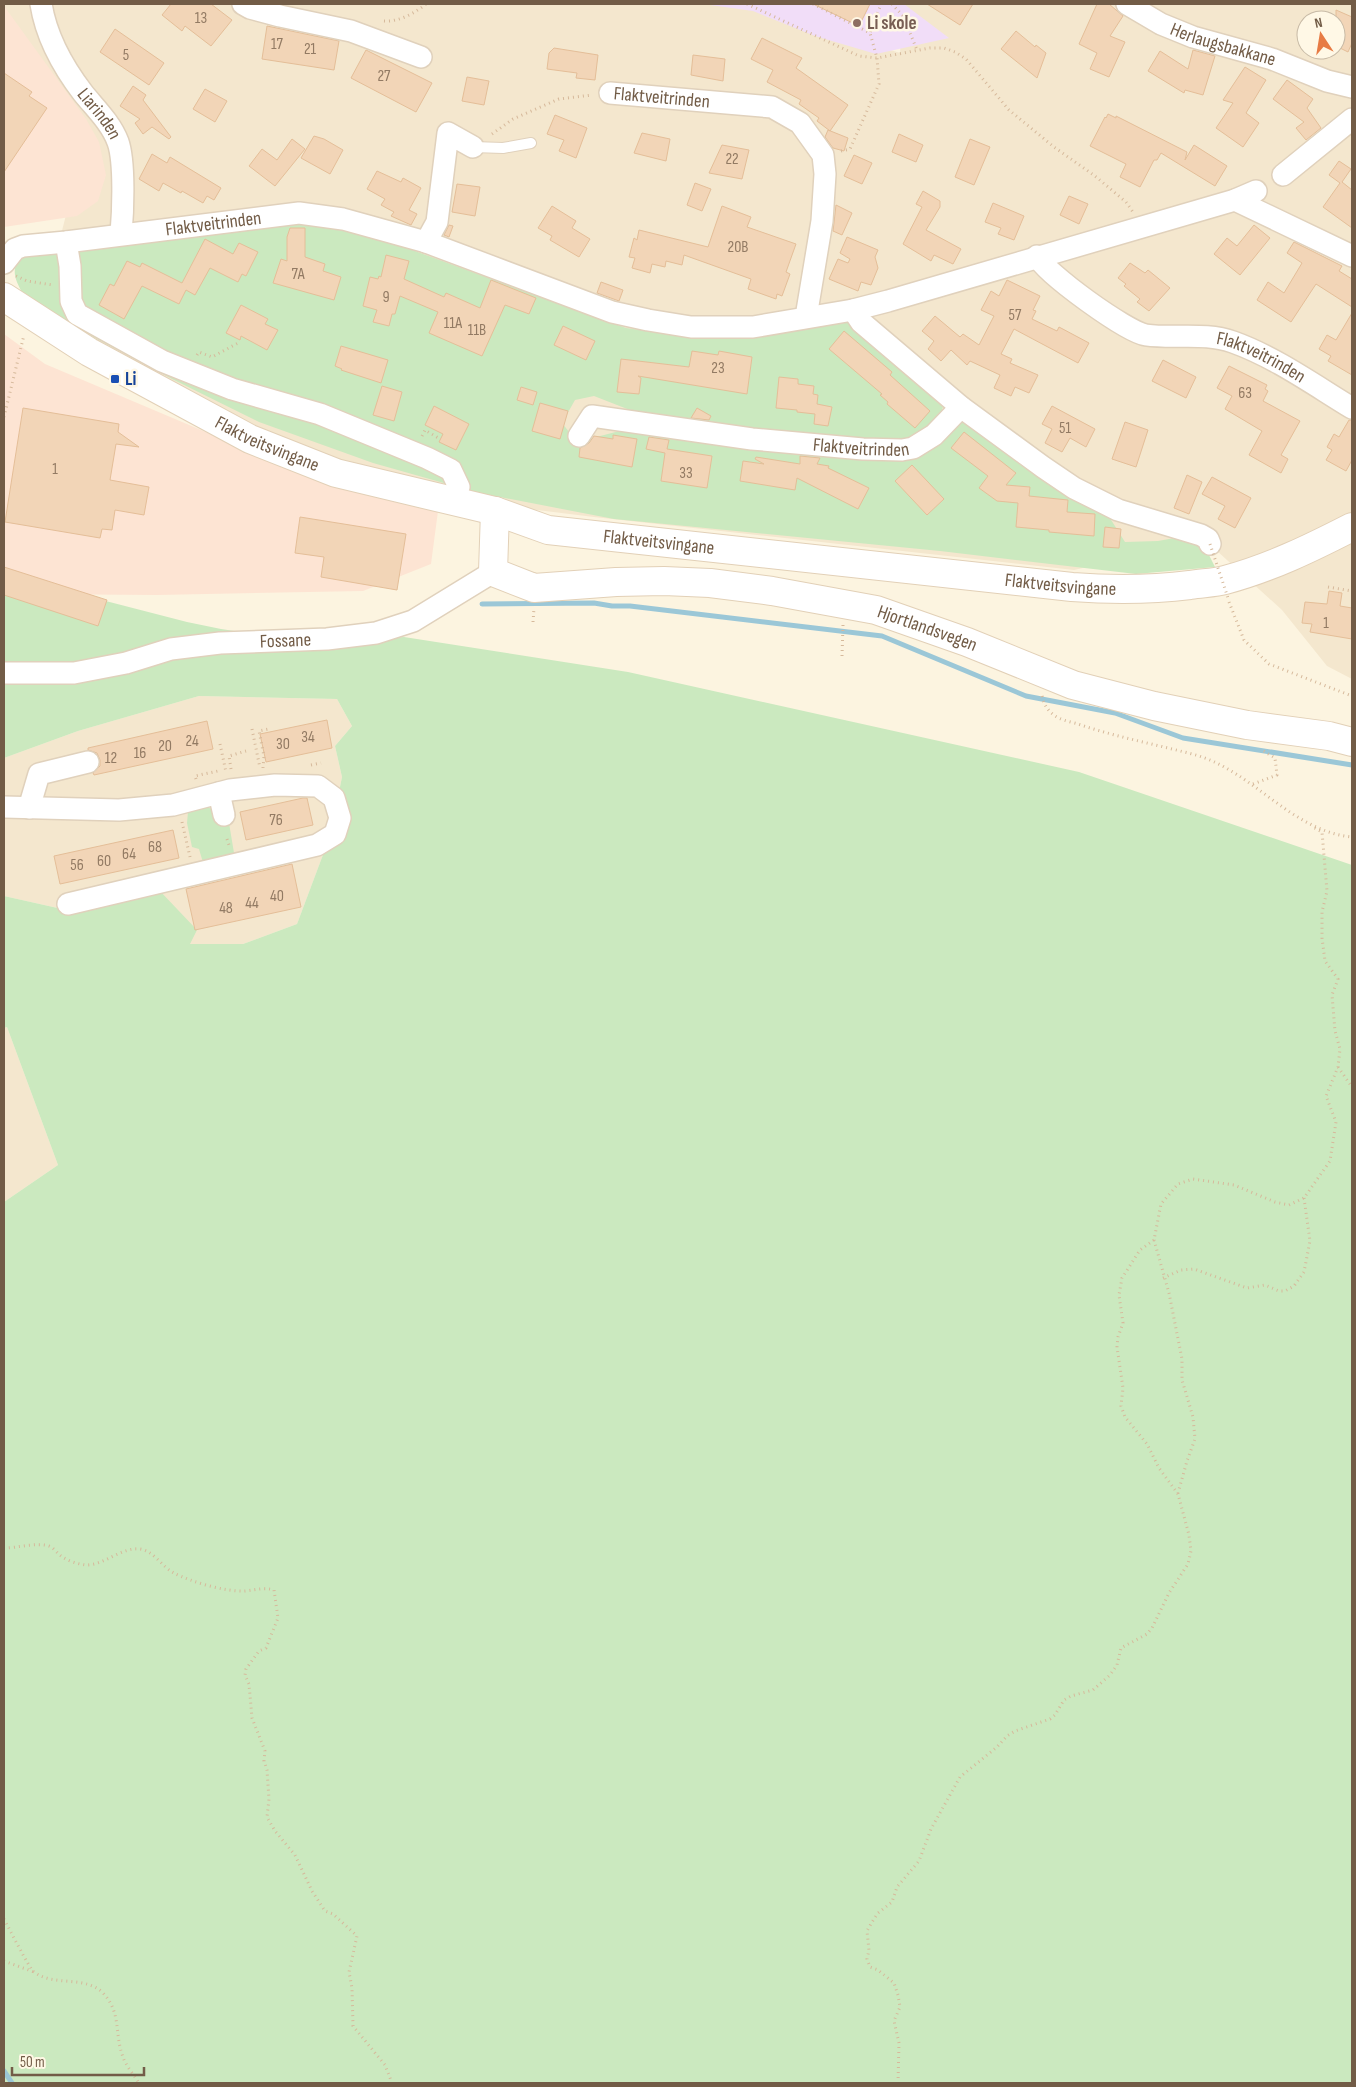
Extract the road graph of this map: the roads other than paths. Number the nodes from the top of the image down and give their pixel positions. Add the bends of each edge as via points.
1 (41, 4) edge
2 (243, 4) edge
3 (1127, 4) edge
4 (420, 57) dead end
5 (1352, 87) edge
6 (610, 93) road end
7 (1352, 120) edge
8 (531, 143) dead end
9 (473, 147) joint
10 (1283, 174) dead end
11 (1256, 191) dead end
12 (1235, 200) junction
13 (120, 234) junction
14 (66, 242) junction
15 (426, 242) junction
16 (1037, 256) junction
17 (1352, 256) edge
18 (6, 278) edge
19 (853, 310) junction
20 (806, 318) junction
21 (961, 407) junction
22 (1352, 408) edge
23 (579, 436) dead end
24 (459, 487) dead end
25 (495, 511) junction
26 (1352, 527) edge
27 (1210, 544) road end
28 (493, 572) junction
29 (4, 673) edge
30 (1352, 742) edge
31 (88, 762) dead end
32 (227, 784) junction
33 (4, 807) edge
34 (30, 808) junction
35 (224, 816) dead end
36 (68, 904) dead end

1 - 13 street, Liarinden via 44,24 60,57 118,143 122,176
2 - 4 street via 280,16 351,31
3 - 5 street, Herlaugsbakkane via 1161,24 1193,37 1272,58 1327,81
6 - 20 street, Flaktveitrinden via 772,107 800,123 823,156 825,174 822,221
7 - 10 street
8 - 9 lane via 503,148
9 - 15 street via 448,132 437,222
11 - 12 street, Flaktveitrinden
12 - 16 street, Flaktveitrinden
12 - 17 street
13 - 14 street, Flaktveitrinden
13 - 15 street, Flaktveitrinden via 299,213 343,219
14 - 18 street, Flaktveitrinden via 15,249
14 - 24 street, Flaktveitsvingane via 71,301 77,314 162,361 232,389 320,414 427,458 451,470
15 - 20 street, Flaktveitrinden via 612,312 648,320 691,327 753,327
16 - 19 street, Flaktveitrinden
16 - 22 street, Flaktveitrinden via 1069,287 1134,332 1158,336 1205,336 1231,341 1270,359
18 - 25 main road, Flaktveitsvingane via 32,316 97,357 250,439 336,473
19 - 20 street, Flaktveitrinden
19 - 21 street via 861,322
21 - 23 street, Flaktveitrinden via 934,435 913,448 902,450 752,439 592,416
21 - 27 street via 1043,467 1100,502 1201,535
25 - 26 main road, Flaktveitsvingane via 548,530 1072,588 1119,590 1223,581 1308,550
25 - 28 main road
28 - 29 street, Fossane via 413,622 376,634 220,643 171,649 126,664 74,673
28 - 30 main road, Hjortlandsvegen via 534,588 616,582 710,583 876,610 1073,685 1154,706
31 - 34 street via 39,774
32 - 34 street via 178,804 119,810
32 - 35 street
32 - 36 street via 318,786 334,798 340,818 335,834 317,845
33 - 34 street

